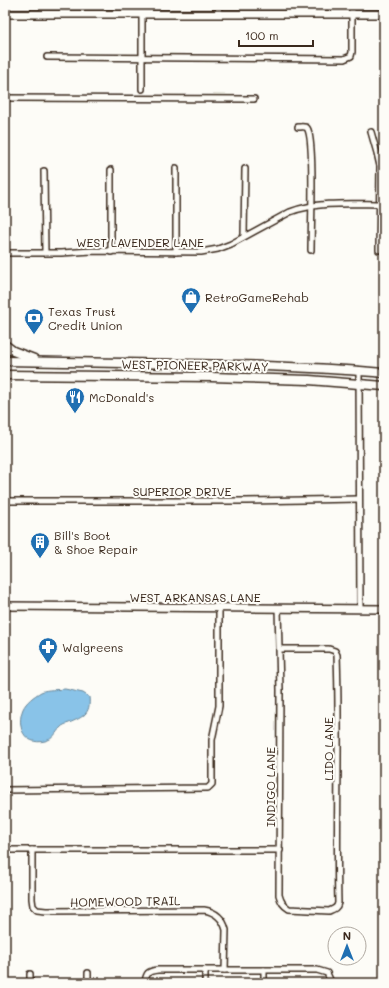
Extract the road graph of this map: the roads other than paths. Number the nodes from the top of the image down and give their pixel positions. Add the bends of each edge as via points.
1 (219, 5) edge
2 (288, 5) edge
3 (352, 5) edge
4 (288, 13) junction
5 (5, 14) edge
6 (142, 14) junction
7 (218, 14) junction
8 (352, 14) junction
9 (384, 14) edge
10 (47, 57) dead end
11 (142, 57) junction
12 (142, 89) dead end
13 (5, 98) edge
14 (254, 99) dead end
15 (298, 127) dead end
16 (371, 132) dead end
17 (176, 168) dead end
18 (245, 169) dead end
19 (111, 170) dead end
20 (44, 171) dead end
21 (382, 204) edge
22 (312, 206) junction
23 (244, 236) junction
24 (311, 250) dead end
25 (379, 250) dead end
26 (111, 252) junction
27 (176, 252) junction
28 (5, 253) edge
29 (45, 253) junction
30 (5, 345) edge
31 (5, 361) edge
32 (44, 362) junction
33 (149, 364) junction
34 (359, 370) junction
35 (384, 373) edge
36 (5, 375) edge
37 (146, 376) junction
38 (359, 384) junction
39 (384, 386) edge
40 (359, 499) junction
41 (5, 501) edge
42 (5, 606) edge
43 (219, 608) junction
44 (278, 608) junction
45 (360, 609) junction
46 (384, 609) edge
47 (279, 649) junction
48 (5, 790) edge
49 (5, 850) edge
50 (32, 850) junction
51 (280, 850) junction
52 (338, 903) joint
53 (205, 970) junction
54 (225, 970) junction
55 (264, 970) junction
56 (30, 974) dead end
57 (88, 974) dead end
58 (30, 983) edge
59 (88, 983) edge
60 (145, 983) edge
61 (205, 983) edge
62 (264, 983) edge
63 (330, 983) edge

1 - 7 street
2 - 4 street
3 - 8 street
4 - 7 street
4 - 8 street
5 - 6 street
6 - 7 street
6 - 11 street
8 - 9 street
8 - 11 street via 352,52 351,56 344,58
10 - 11 street
11 - 12 street
13 - 14 street
15 - 22 street via 307,128 309,136
16 - 21 street via 380,166
17 - 27 street
18 - 23 street
19 - 26 street
20 - 29 street
21 - 22 street, WEST LAVENDER LANE
21 - 25 street
22 - 23 street, WEST LAVENDER LANE via 290,212
22 - 24 street
23 - 27 street, WEST LAVENDER LANE via 231,244 210,251
26 - 27 street, WEST LAVENDER LANE
26 - 29 street, WEST LAVENDER LANE
28 - 29 street, WEST LAVENDER LANE
30 - 32 main road via 13,351
31 - 32 main road, WEST PIONEER PARKWAY
32 - 33 main road, WEST PIONEER PARKWAY
33 - 34 main road, WEST PIONEER PARKWAY
33 - 37 main road
34 - 35 main road, WEST PIONEER PARKWAY
34 - 38 street
36 - 37 main road, WEST PIONEER PARKWAY
37 - 38 main road, WEST PIONEER PARKWAY
38 - 39 main road, WEST PIONEER PARKWAY
38 - 40 street
40 - 41 street, SUPERIOR DRIVE
40 - 45 street
42 - 43 street, WEST ARKANSAS LANE
43 - 44 street, WEST ARKANSAS LANE
43 - 48 street via 219,706 212,740 212,784 208,788
44 - 45 street, WEST ARKANSAS LANE
44 - 47 street, INDIGO LANE
45 - 46 street, WEST ARKANSAS LANE
47 - 51 street, INDIGO LANE
47 - 52 street, LIDO LANE via 329,649 337,655
49 - 50 street
50 - 51 street
50 - 54 street, HOMEWOOD TRAIL via 32,906 38,910 212,912 219,916 226,930
51 - 52 street, INDIGO LANE via 279,896 285,906 289,909 329,911 335,909
53 - 54 street
53 - 60 street via 151,970 146,976
53 - 61 street
54 - 55 street
55 - 62 street
55 - 63 street via 317,970 327,973
56 - 58 street
57 - 59 street

